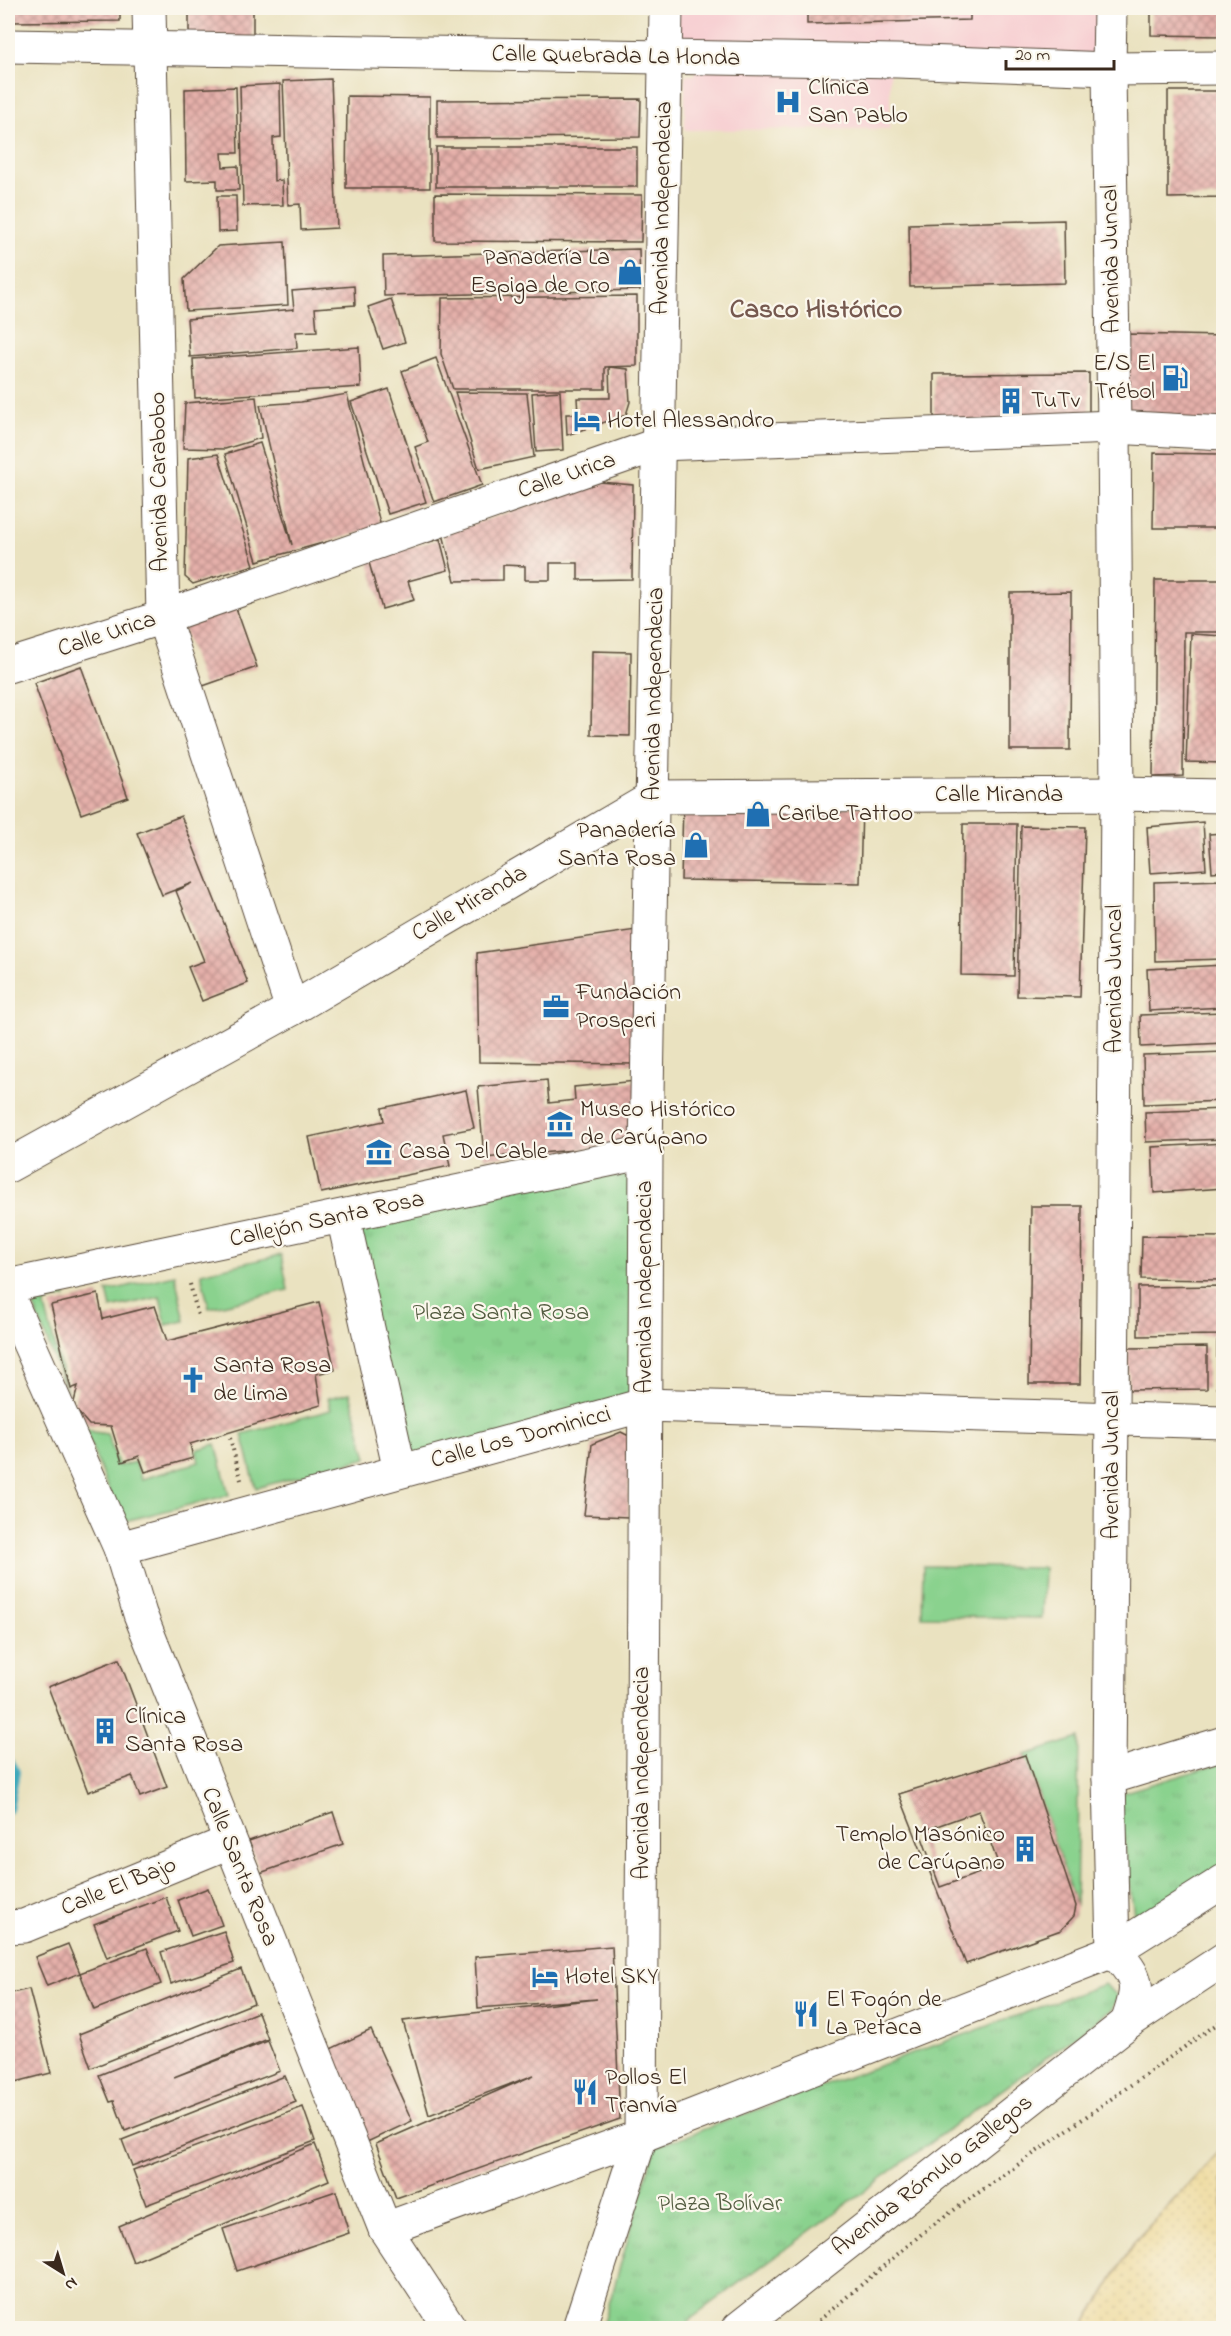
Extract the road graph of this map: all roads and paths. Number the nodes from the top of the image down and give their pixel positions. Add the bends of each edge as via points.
1 (149, 8) edge
2 (666, 8) edge
3 (1110, 8) edge
4 (8, 46) edge
5 (149, 47) junction
6 (665, 58) junction
7 (1224, 68) edge
8 (1109, 69) junction
9 (1114, 427) junction
10 (1224, 432) edge
11 (659, 444) junction
12 (163, 617) junction
13 (8, 666) edge
14 (1117, 794) junction
15 (1224, 796) edge
16 (654, 797) junction
17 (291, 1009) junction
18 (646, 1152) junction
19 (8, 1166) edge
20 (343, 1217) junction
21 (188, 1275) dead end
22 (8, 1286) edge
23 (8, 1296) edge
24 (198, 1316) dead end
25 (644, 1405) junction
26 (1112, 1419) junction
27 (1224, 1422) edge
28 (230, 1438) dead end
29 (400, 1471) junction
30 (242, 1484) dead end
31 (120, 1548) junction
32 (1224, 1743) edge
33 (1109, 1778) junction
34 (229, 1842) junction
35 (1224, 1881) edge
36 (8, 1927) edge
37 (1113, 1951) junction
38 (1224, 1959) edge
39 (1224, 2019) edge
40 (1127, 2023) junction
41 (641, 2136) junction
42 (385, 2229) junction
43 (450, 2328) edge
44 (579, 2328) edge
45 (739, 2328) edge
46 (810, 2328) edge

1 - 5 street, Avenida Carabobo
2 - 6 street, Avenida Independecia
3 - 8 street, Avenida Juncal
4 - 5 street, Calle Quebrada La Honda
5 - 6 street, Calle Quebrada La Honda
5 - 12 street, Avenida Carabobo
6 - 8 street, Calle Quebrada La Honda
6 - 11 street, Avenida Independecia
7 - 8 street, Calle Quebrada La Honda
8 - 9 street, Avenida Juncal
9 - 10 street, Calle Urica
9 - 11 street, Calle Urica
9 - 14 street, Avenida Juncal
11 - 12 street, Calle Urica
11 - 16 street, Avenida Independecia
12 - 13 street, Calle Urica
12 - 17 street, Avenida Carabobo
14 - 15 street, Calle Miranda
14 - 16 street, Calle Miranda
14 - 26 street, Avenida Juncal
16 - 17 street, Calle Miranda
16 - 18 street, Avenida Independecia
17 - 19 street, Calle Miranda
18 - 20 street, Callejón Santa Rosa
18 - 25 street, Avenida Independecia
20 - 22 street, Callejón Santa Rosa
20 - 29 street
21 - 24 path
23 - 31 street, Calle Santa Rosa
25 - 26 street, Calle Los Dominicci
25 - 29 street, Calle Los Dominicci
25 - 41 street, Avenida Independecia
26 - 27 street, Calle Los Dominicci
26 - 33 street, Avenida Juncal
28 - 30 path
29 - 31 street, Calle Los Dominicci
31 - 34 street, Calle Santa Rosa via 140,1614
32 - 33 street
33 - 37 street, Avenida Juncal
34 - 36 street, Calle El Bajo via 24,1926
34 - 42 street, Calle Santa Rosa
35 - 37 street
37 - 40 street via 1129,1966 1136,1982 1136,1996
37 - 41 street
38 - 40 street, Avenida Rómulo Gallegos
39 - 46 path via 930,2227
40 - 45 street, Avenida Rómulo Gallegos
41 - 42 street
41 - 44 street
42 - 43 street, Calle Santa Rosa

